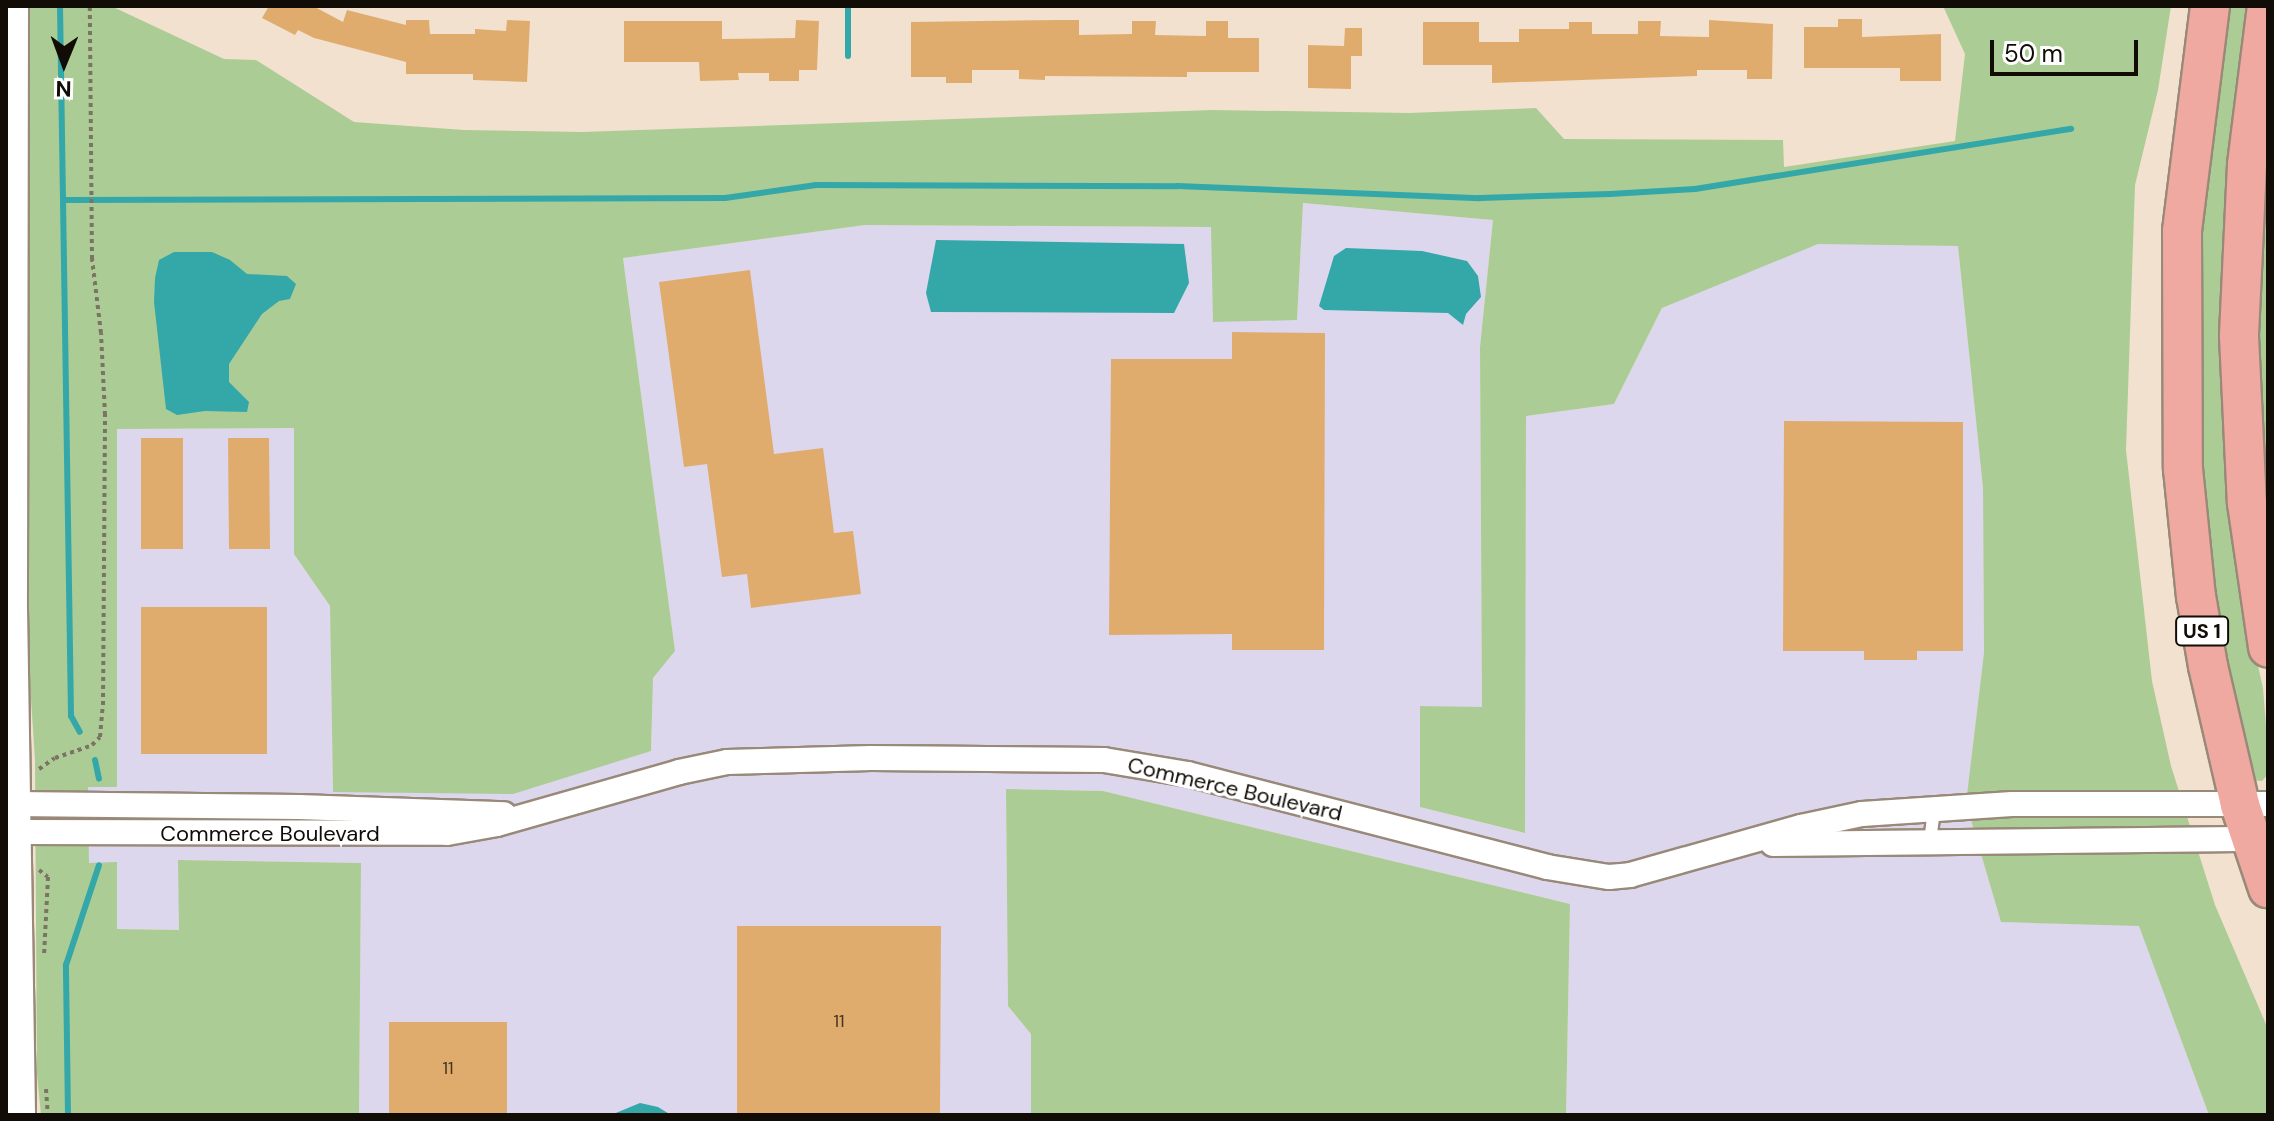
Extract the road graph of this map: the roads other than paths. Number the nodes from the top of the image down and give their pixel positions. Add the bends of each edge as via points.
1 (11, 6) edge
2 (2210, 6) edge
3 (2267, 6) edge
4 (2268, 647) edge
5 (1934, 808) junction
6 (14, 818) junction
7 (2257, 822) edge
8 (1930, 842) junction
9 (1750, 844) junction
10 (2268, 888) edge
11 (18, 1115) edge

1 - 6 street
2 - 7 main road, US 1 via 2182,231 2180,418 2196,596 2223,738
3 - 4 main road, US 1 via 2247,165 2239,336 2247,503
5 - 7 street via 2067,804
5 - 8 lane
5 - 9 street via 1843,817
6 - 9 street, Commerce Boulevard via 422,834 471,830 727,762 1104,760 1188,774 1547,867 1600,876 1630,875
6 - 11 street
7 - 8 street
7 - 10 main road, US 1
8 - 9 street

